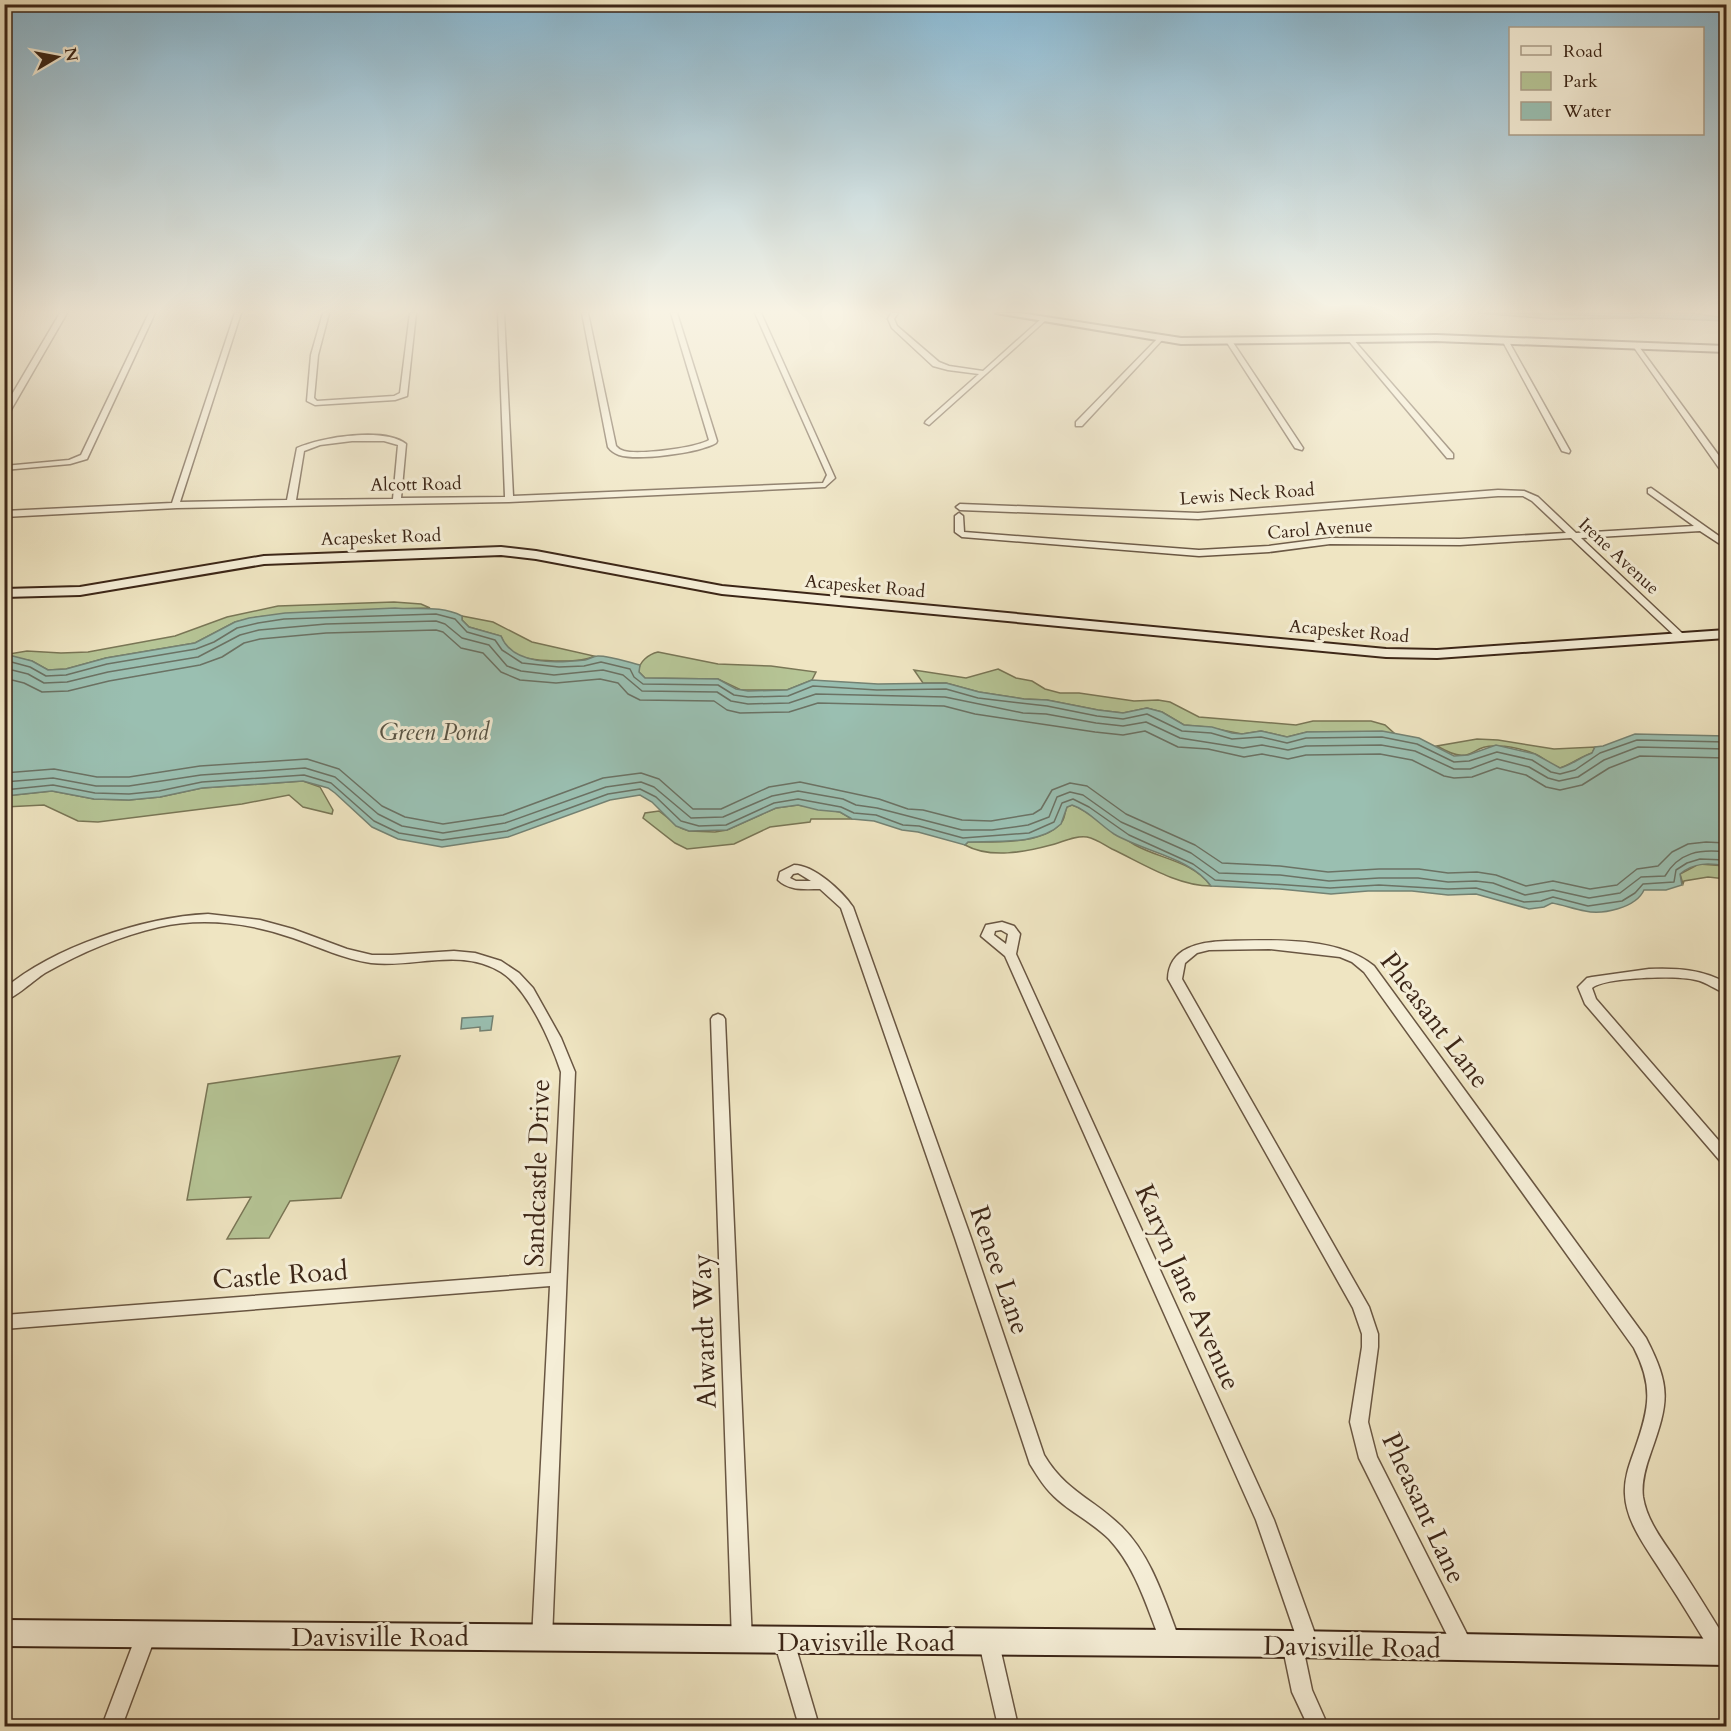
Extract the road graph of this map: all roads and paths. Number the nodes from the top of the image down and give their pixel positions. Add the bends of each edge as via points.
1 (16, 394) edge
2 (114, 394) edge
3 (211, 394) edge
4 (310, 394) edge
5 (404, 394) edge
6 (504, 394) edge
7 (601, 394) edge
8 (699, 394) edge
9 (794, 394) edge
10 (961, 394) edge
11 (1108, 394) edge
12 (1264, 394) edge
13 (1397, 394) edge
14 (1535, 394) edge
15 (1670, 394) edge
16 (4, 415) edge
17 (928, 423) dead end
18 (1079, 424) dead end
19 (1299, 448) dead end
20 (1566, 451) dead end
21 (1450, 456) dead end
22 (1722, 466) dead end
23 (4, 468) edge
24 (1651, 491) dead end
25 (509, 499) junction
26 (1535, 499) joint
27 (398, 501) junction
28 (291, 503) junction
29 (175, 505) junction
30 (960, 511) joint
31 (4, 514) edge
32 (1700, 528) junction
33 (1574, 536) junction
34 (1726, 545) edge
35 (4, 593) edge
36 (1726, 634) edge
37 (1680, 636) junction
38 (823, 885) dead end
39 (1010, 954) dead end
40 (1726, 989) edge
41 (4, 997) edge
42 (718, 1019) dead end
43 (1726, 1158) edge
44 (559, 1279) junction
45 (4, 1322) edge
46 (4, 1633) edge
47 (146, 1635) junction
48 (543, 1639) junction
49 (742, 1641) junction
50 (784, 1641) junction
51 (989, 1642) junction
52 (1172, 1645) junction
53 (1301, 1645) junction
54 (1464, 1649) junction
55 (1724, 1652) edge
56 (112, 1726) edge
57 (809, 1726) edge
58 (1008, 1726) edge
59 (1318, 1726) edge

1 - 16 street
2 - 23 street via 84,457 70,462
3 - 29 street
4 - 5 street via 315,403 388,399
6 - 25 street
7 - 8 street via 612,447 624,454 709,445 713,441
9 - 25 street, Alcott Road via 831,475 828,483
10 - 17 street
11 - 18 street
12 - 19 street
13 - 21 street
14 - 20 street
15 - 22 street
24 - 32 street
25 - 27 street, Alcott Road
26 - 30 street, Lewis Neck Road via 1524,494 1498,493 1189,516 1047,508
26 - 33 street, Irene Avenue
27 - 28 street, Alcott Road
27 - 28 street via 402,444 380,438 317,443 300,450
28 - 29 street, Alcott Road
29 - 31 street, Alcott Road
30 - 33 street, Carol Avenue via 962,534 1174,552 1236,552 1346,541 1460,542
32 - 33 street, Carol Avenue
32 - 34 street
33 - 37 street, Irene Avenue
35 - 37 main road, Acapesket Road via 80,591 246,562 501,551 722,590 1386,653 1437,654
36 - 37 main road, Acapesket Road
38 - 52 street, Renee Lane via 848,907 1036,1458 1058,1491 1124,1543 1146,1582
39 - 53 street, Karyn Jane Avenue via 1268,1527
40 - 43 street via 1708,978 1685,973 1600,979 1585,987 1590,1001
41 - 44 street, Sandcastle Drive via 58,960 119,933 178,918 228,919 290,932 363,958 465,955 500,967 530,994 562,1052 568,1072
42 - 49 street, Alwardt Way
44 - 45 street, Castle Road
44 - 48 street, Sandcastle Drive
46 - 47 main road, Davisville Road
47 - 48 main road, Davisville Road
47 - 56 street
48 - 49 main road, Davisville Road
49 - 50 main road, Davisville Road
50 - 51 main road, Davisville Road
50 - 57 street
51 - 52 main road, Davisville Road
51 - 58 street
52 - 53 main road, Davisville Road
53 - 54 main road, Davisville Road
53 - 59 street, Karyn Jane Avenue via 1302,1692
54 - 55 main road, Davisville Road
54 - 55 street, Pheasant Lane via 1362,1440 1360,1408 1370,1334 1361,1307 1175,979 1176,966 1196,948 1217,944 1323,949 1351,956 1369,969 1650,1362 1659,1394 1658,1407 1633,1483 1635,1500 1653,1541

